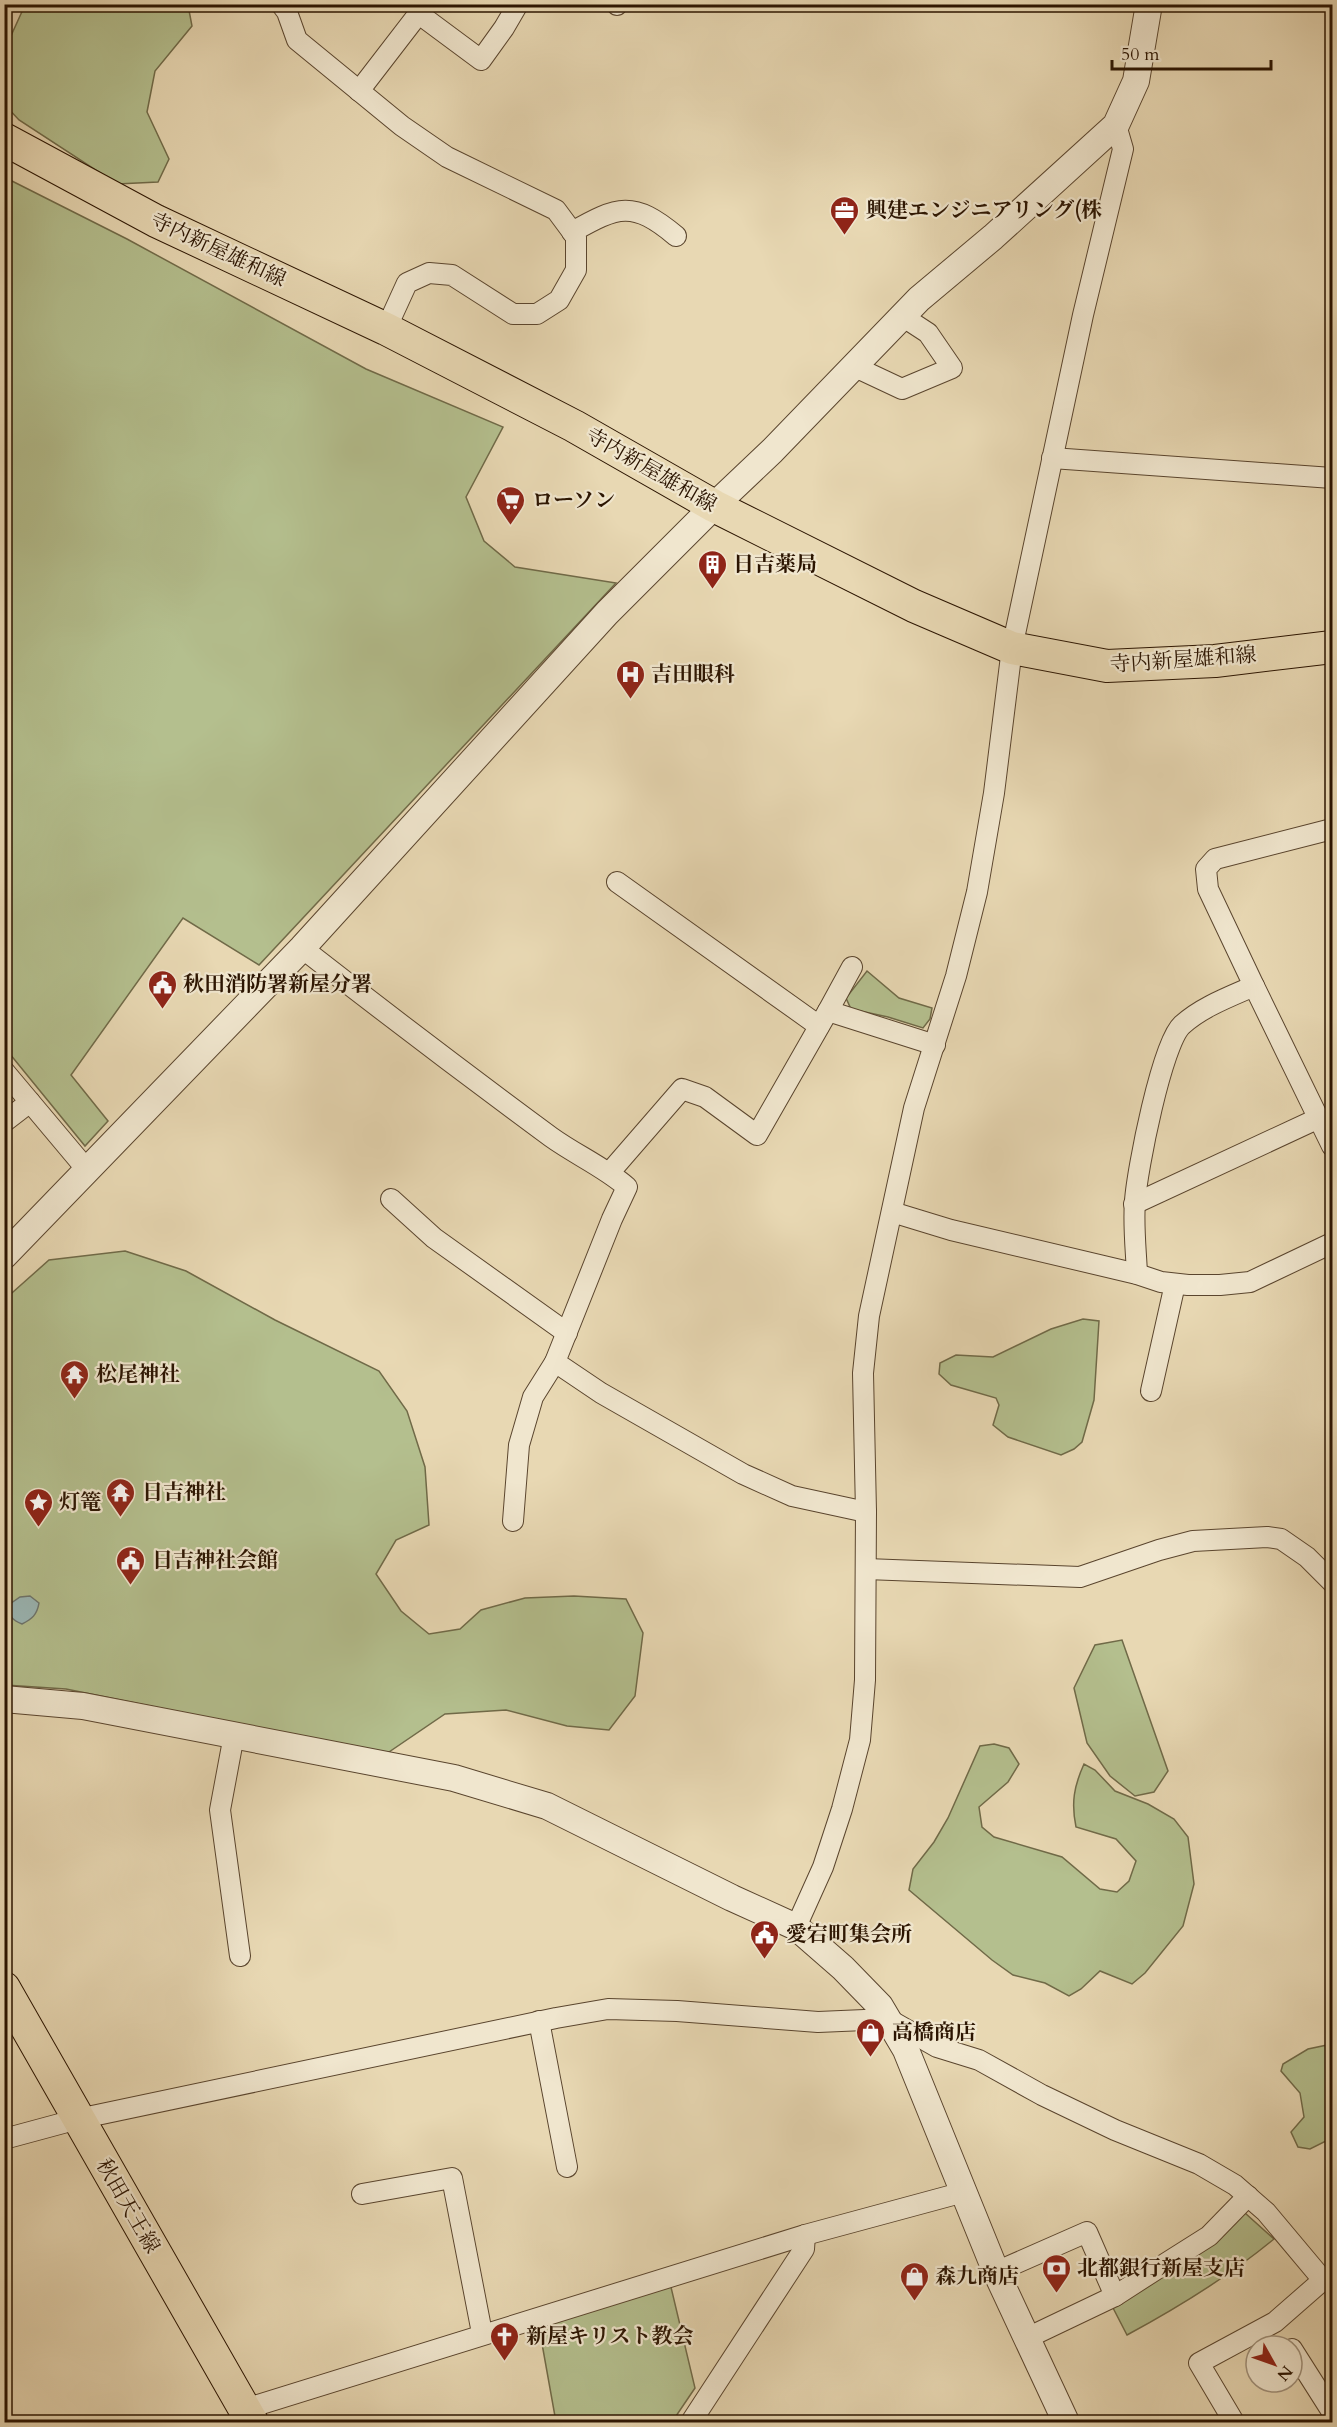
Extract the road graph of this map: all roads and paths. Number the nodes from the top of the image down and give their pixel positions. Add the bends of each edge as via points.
1 (281, 4) edge
2 (518, 4) edge
3 (1149, 4) edge
4 (423, 9) edge
5 (359, 91) junction
6 (1116, 125) junction
7 (4, 139) edge
8 (572, 232) junction
9 (676, 236) dead end
10 (902, 316) junction
11 (386, 329) junction
12 (853, 366) junction
13 (1052, 458) junction
14 (1332, 478) edge
15 (714, 506) junction
16 (1332, 647) edge
17 (1012, 648) junction
18 (1332, 829) edge
19 (617, 882) dead end
20 (302, 948) junction
21 (852, 967) dead end
22 (1254, 986) junction
23 (823, 1018) junction
24 (935, 1045) junction
25 (4, 1071) edge
26 (30, 1102) junction
27 (1319, 1118) junction
28 (4, 1122) edge
29 (1332, 1146) edge
30 (88, 1171) junction
31 (610, 1172) junction
32 (391, 1198) dead end
33 (1134, 1204) junction
34 (892, 1212) junction
35 (1332, 1243) edge
36 (4, 1256) edge
37 (1137, 1274) junction
38 (1175, 1284) junction
39 (567, 1333) junction
40 (555, 1362) junction
41 (1151, 1391) dead end
42 (866, 1512) junction
43 (513, 1521) dead end
44 (866, 1569) junction
45 (1332, 1582) edge
46 (4, 1700) edge
47 (234, 1735) junction
48 (796, 1927) junction
49 (240, 1956) dead end
50 (4, 1988) edge
51 (888, 2019) junction
52 (539, 2021) junction
53 (78, 2119) junction
54 (4, 2139) edge
55 (567, 2168) dead end
56 (964, 2192) junction
57 (362, 2194) dead end
58 (1248, 2196) junction
59 (805, 2235) junction
60 (996, 2272) junction
61 (1328, 2281) edge
62 (1115, 2296) junction
63 (1275, 2322) junction
64 (482, 2334) junction
65 (1282, 2334) edge
66 (1027, 2338) junction
67 (1304, 2368) edge
68 (1332, 2412) edge
69 (249, 2416) edge
70 (692, 2422) edge
71 (1066, 2422) edge
72 (1233, 2422) edge

1 - 5 street via 297,40
2 - 4 street via 481,60
3 - 6 street via 1136,81
4 - 5 street
5 - 8 street via 447,157 556,210
6 - 10 street
6 - 13 street via 1123,148
7 - 11 main road, 寺内新屋雄和線 via 156,221
8 - 9 street via 603,215 632,209 661,223
8 - 11 street via 576,237 576,270 559,300 537,314 513,314 452,275 429,273 406,283
10 - 12 street
10 - 12 street via 928,333 952,368 902,389
11 - 15 main road, 寺内新屋雄和線 via 574,426
12 - 15 street via 772,452
13 - 14 street
13 - 17 street
15 - 17 main road, 寺内新屋雄和線 via 914,606
15 - 20 street via 607,613
16 - 17 main road, 寺内新屋雄和線 via 1215,661 1107,666
17 - 24 street via 994,793 976,892
18 - 22 street via 1215,859 1206,869 1208,889
19 - 23 street
20 - 30 street
20 - 31 street via 562,1145
21 - 23 street
22 - 27 street
22 - 33 street via 1206,1007 1180,1026 1167,1049
23 - 24 street
23 - 31 street via 757,1135 705,1097 682,1089
24 - 34 street via 914,1108
25 - 26 street
26 - 28 street
26 - 30 street
27 - 29 street
27 - 33 street
30 - 36 street
31 - 39 street via 627,1187
32 - 39 street via 434,1238
33 - 37 street
34 - 37 street
34 - 42 street via 870,1316 863,1373
35 - 38 street via 1250,1282
37 - 38 street
38 - 41 street
39 - 40 street
40 - 42 street via 601,1393 743,1474 792,1496
40 - 43 street via 532,1397 519,1445
42 - 44 street
44 - 45 street via 1080,1577 1193,1541 1267,1538 1281,1539
44 - 48 street via 860,1740 823,1867
46 - 47 street via 83,1707
47 - 48 street via 454,1778 547,1806
47 - 49 street via 220,1810
48 - 51 street via 843,1968
50 - 53 main road, 秋田天王線
51 - 52 street via 818,2022 608,2009
51 - 56 street via 906,2050
51 - 58 street via 938,2047 979,2061 1114,2130 1199,2164
52 - 53 street
52 - 55 street
53 - 54 street
53 - 69 main road, 秋田天王線
56 - 59 street
56 - 60 street
57 - 64 street via 452,2178
58 - 61 street
58 - 62 street via 1209,2236
59 - 64 street
59 - 70 street via 804,2249
60 - 62 street via 1087,2232
60 - 66 street
61 - 63 street
62 - 66 street
63 - 65 street
63 - 72 street via 1199,2363
64 - 69 street
66 - 71 street
67 - 68 street

